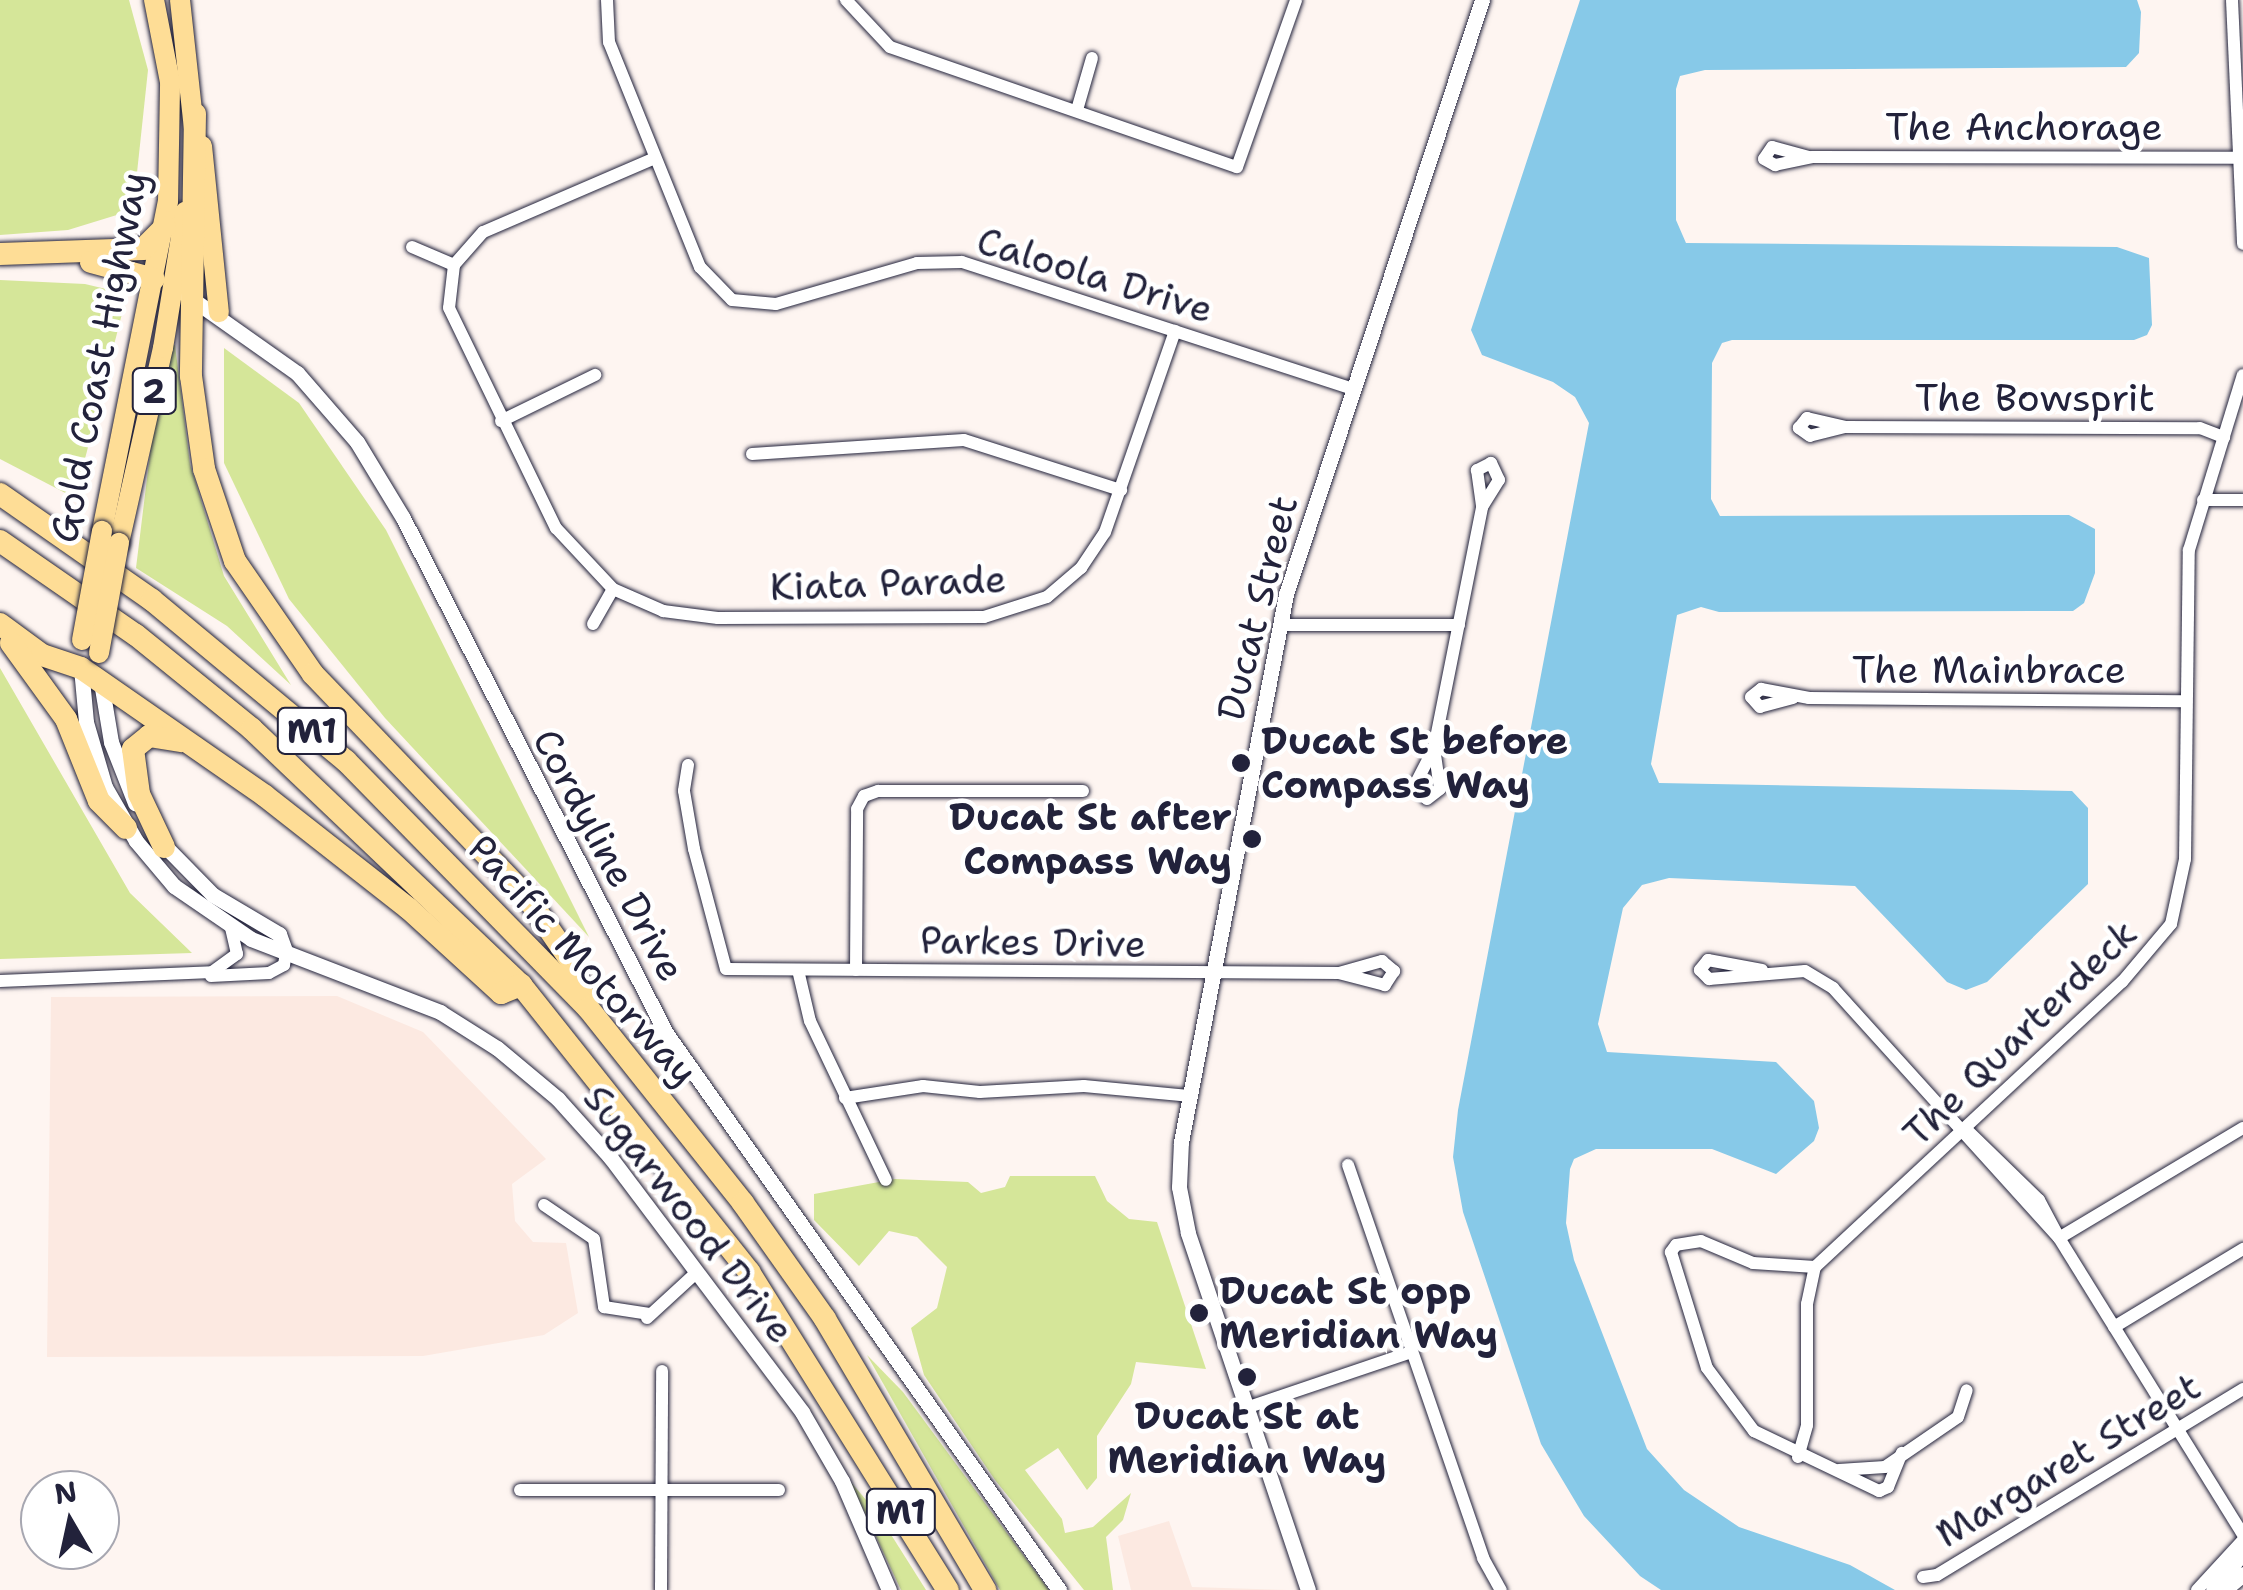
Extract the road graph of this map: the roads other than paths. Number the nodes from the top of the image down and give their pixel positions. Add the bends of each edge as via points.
1 (154, 0) edge
2 (180, 0) edge
3 (607, 0) edge
4 (846, 0) edge
5 (1296, 0) edge
6 (1482, 0) edge
7 (2232, 0) edge
8 (1092, 58) dead end
9 (1077, 110) junction
10 (195, 114) junction
11 (1809, 157) dead end
12 (655, 158) junction
13 (2240, 158) junction
14 (165, 227) junction
15 (2243, 244) edge
16 (412, 247) dead end
17 (34, 252) junction
18 (0, 254) edge
19 (454, 265) junction
20 (174, 288) junction
21 (218, 312) junction
22 (1175, 331) junction
23 (596, 375) dead end
24 (2243, 375) edge
25 (1352, 389) junction
26 (501, 421) junction
27 (1845, 427) dead end
28 (2224, 436) junction
29 (752, 454) dead end
30 (1120, 490) junction
31 (0, 494) edge
32 (2204, 500) junction
33 (2243, 500) edge
34 (1482, 507) dead end
35 (0, 542) edge
36 (613, 589) junction
37 (592, 624) dead end
38 (1280, 624) junction
39 (0, 626) edge
40 (1459, 626) junction
41 (88, 654) junction
42 (101, 682) junction
43 (1793, 698) dead end
44 (2184, 702) junction
45 (190, 742) junction
46 (1434, 748) dead end
47 (688, 764) dead end
48 (1083, 791) dead end
49 (126, 828) junction
50 (164, 847) junction
51 (231, 928) junction
52 (286, 953) junction
53 (798, 970) junction
54 (856, 970) junction
55 (1762, 970) dead end
56 (1339, 972) dead end
57 (1212, 974) junction
58 (158, 976) junction
59 (0, 980) edge
60 (521, 985) junction
61 (588, 1008) junction
62 (1189, 1096) junction
63 (845, 1098) junction
64 (2243, 1128) edge
65 (1966, 1130) junction
66 (1348, 1165) dead end
67 (886, 1180) dead end
68 (544, 1204) dead end
69 (2059, 1238) junction
70 (2243, 1249) edge
71 (1815, 1266) junction
72 (697, 1272) junction
73 (2114, 1327) junction
74 (1411, 1352) junction
75 (662, 1371) dead end
76 (2243, 1388) edge
77 (1968, 1390) dead end
78 (1246, 1408) junction
79 (2175, 1430) junction
80 (1902, 1453) junction
81 (1798, 1458) junction
82 (1822, 1466) junction
83 (520, 1490) dead end
84 (660, 1490) junction
85 (779, 1490) dead end
86 (2243, 1537) edge
87 (2243, 1552) edge
88 (2243, 1574) edge
89 (1923, 1577) dead end
90 (661, 1590) edge
91 (889, 1590) edge
92 (948, 1590) edge
93 (986, 1590) edge
94 (1058, 1590) edge
95 (1308, 1590) edge
96 (1501, 1590) edge
97 (2197, 1590) edge
98 (2213, 1590) edge
99 (2224, 1590) edge

1 - 14 highway, Gold Coast Highway / 2 via 172,114
2 - 10 highway
3 - 12 street, Caloola Drive via 609,42
4 - 9 street via 890,47
5 - 9 street via 1238,166
6 - 25 street, Ducat Street
7 - 13 street
8 - 9 street
10 - 20 highway
10 - 21 highway
11 - 13 street, The Anchorage
12 - 19 street via 500,222 471,241
12 - 22 street, Caloola Drive via 700,268 732,300 776,304 906,266 962,262
13 - 15 street
14 - 17 highway via 143,249
14 - 20 highway, Gold Coast Highway / 2
16 - 19 street
17 - 18 highway
17 - 20 highway
19 - 26 street, Kiata Parade via 453,323
20 - 21 street, Cordyline Drive
20 - 41 highway, Gold Coast Highway / 2, bridge
20 - 61 highway via 204,469 235,560 313,674 527,897 572,961
21 - 94 street, Cordyline Drive via 297,373 357,442 403,518 666,1033
22 - 25 street, Caloola Drive
22 - 30 street, Kiata Parade
23 - 26 street
24 - 28 street, The Quarterdeck
25 - 38 street, Ducat Street
26 - 36 street, Kiata Parade via 556,528
27 - 28 street, The Bowsprit via 2200,428
28 - 32 street, The Quarterdeck
29 - 30 street via 964,440
30 - 36 street, Kiata Parade via 1105,532 1081,568 1046,597 1002,615 692,617
31 - 61 highway, Pacific Motorway / M1 via 152,600 334,750
32 - 33 street
32 - 44 street, The Quarterdeck via 2189,550
34 - 40 street
35 - 60 highway, Pacific Motorway / M1 via 136,636 252,728
36 - 37 street
38 - 40 street
38 - 57 street, Ducat Street
39 - 41 highway via 42,655
39 - 49 highway via 66,719 99,801
40 - 46 street
41 - 42 highway
41 - 49 street, Sugarwood Drive via 90,744
42 - 45 highway
42 - 50 street, Sugarwood Drive via 116,761
43 - 44 street, The Mainbrace
44 - 65 street, The Quarterdeck via 2185,859 2170,924 2139,966
45 - 50 highway via 149,736 133,748 139,794
45 - 60 highway via 408,908 501,994
47 - 53 street, Parkes Drive via 684,791 694,849 726,969
48 - 54 street via 864,796 857,809
49 - 51 street, Sugarwood Drive via 174,886
50 - 52 street, Sugarwood Drive via 213,895 279,934
51 - 52 street, Sugarwood Drive
51 - 58 street via 238,948 228,964
52 - 58 street via 284,965 264,975
52 - 72 street, Sugarwood Drive via 424,1006 497,1048 571,1114
53 - 54 street, Parkes Drive
53 - 63 street via 798,991
54 - 57 street, Parkes Drive
55 - 65 street via 1821,978
56 - 57 street, Parkes Drive
57 - 62 street, Ducat Street
58 - 59 street
60 - 92 highway, Pacific Motorway / M1 via 749,1272
61 - 93 highway, Pacific Motorway / M1 via 744,1203 826,1319
62 - 63 street via 1084,1086 980,1092 923,1086
62 - 78 street, Ducat Street via 1181,1203
63 - 67 street
64 - 69 street
65 - 69 street
65 - 71 street, The Quarterdeck
66 - 74 street
68 - 72 street via 594,1238 604,1307 648,1316
69 - 73 street
70 - 73 street
71 - 81 street
71 - 81 street via 1753,1263 1702,1241 1676,1244 1672,1252 1717,1389 1754,1431
72 - 91 street, Sugarwood Drive via 802,1412 842,1481
73 - 79 street
74 - 78 street
74 - 96 street via 1483,1558
75 - 84 street
76 - 79 street, Margaret Street
77 - 80 street via 1956,1418
78 - 95 street, Ducat Street
79 - 86 street
79 - 89 street, Margaret Street via 1937,1575
80 - 82 street via 1875,1470
80 - 82 street via 1882,1491
81 - 82 street
83 - 84 street
84 - 85 street
84 - 90 street
86 - 97 street
87 - 98 street
88 - 99 street

